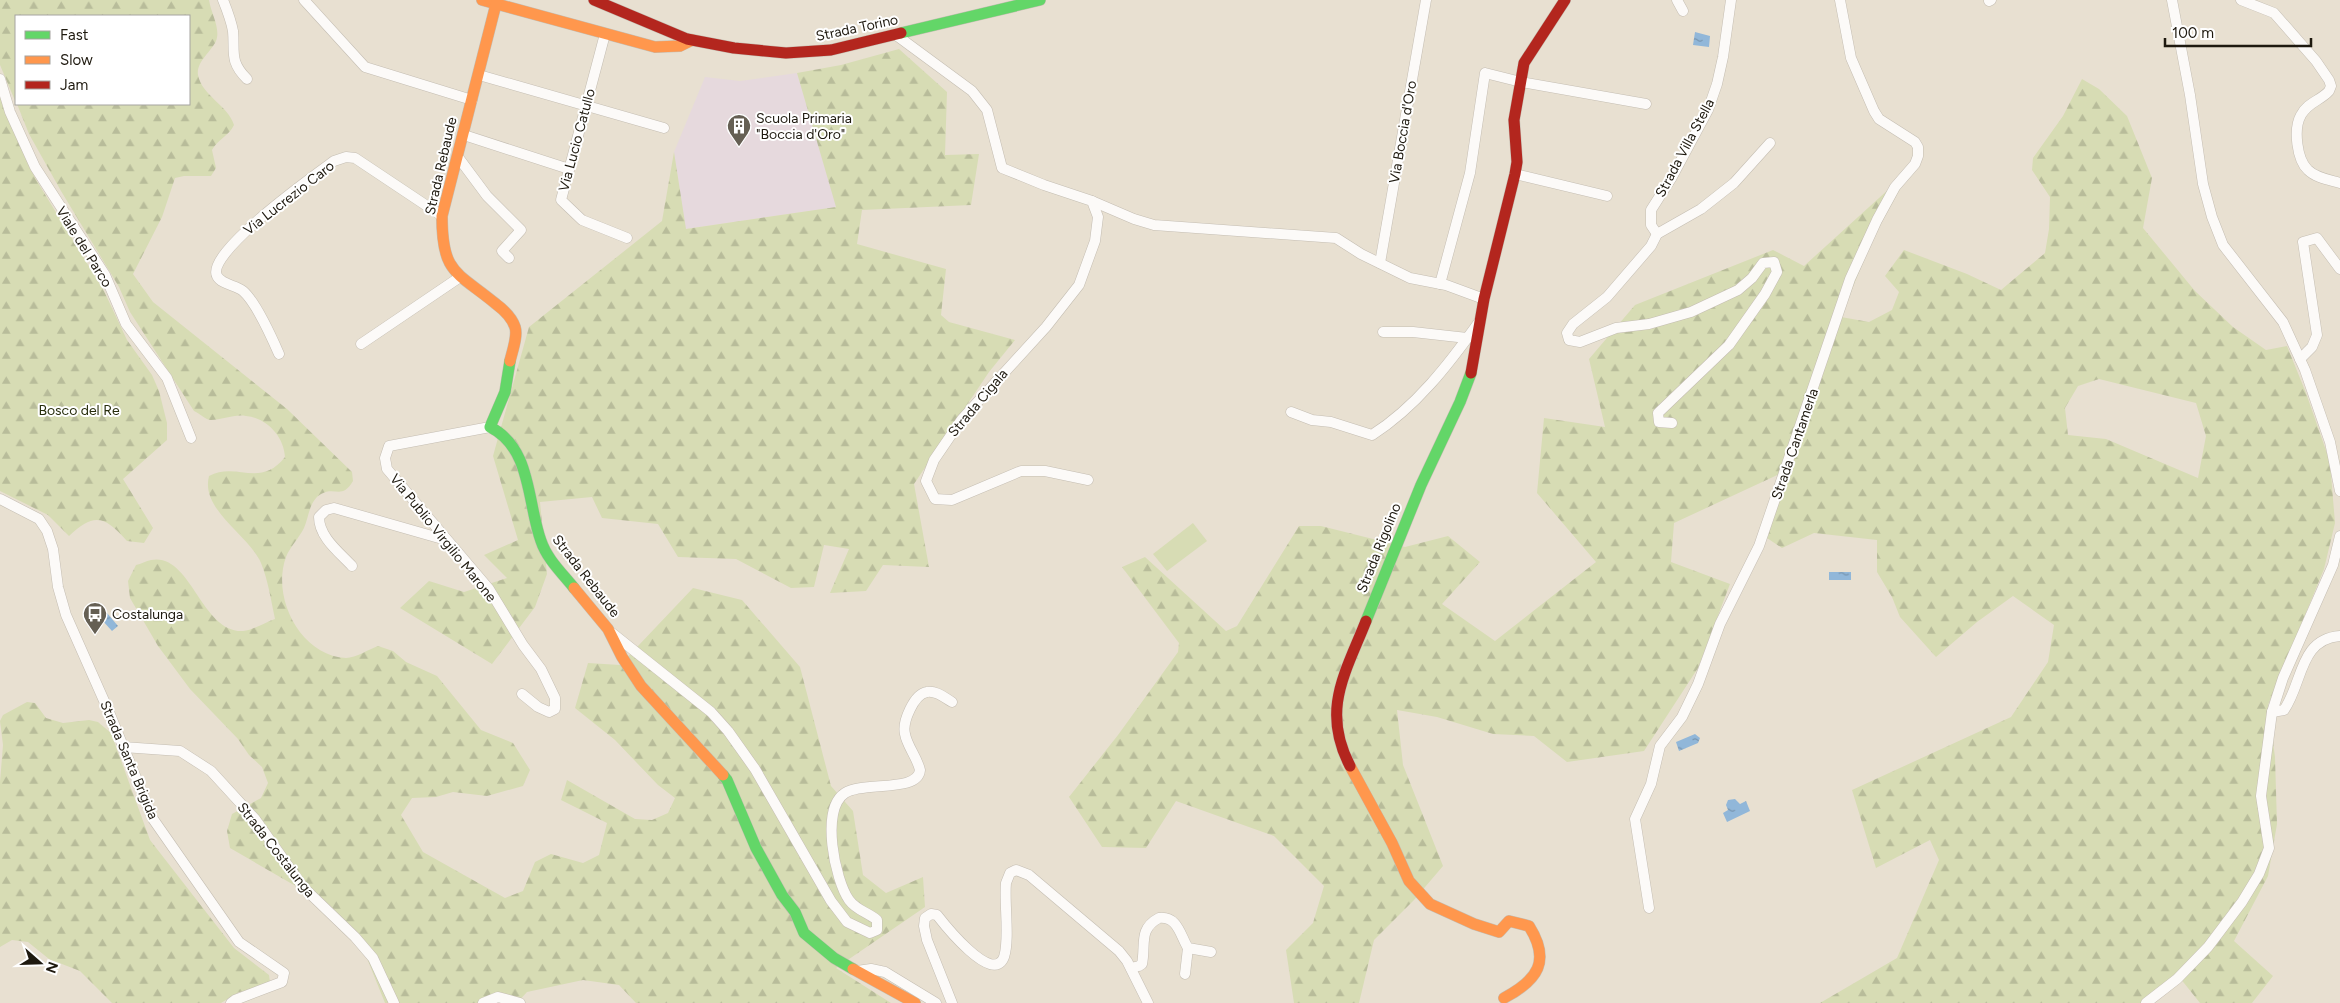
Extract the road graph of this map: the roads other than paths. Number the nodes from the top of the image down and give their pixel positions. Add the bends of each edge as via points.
1 (223, 0) edge
2 (304, 0) edge
3 (482, 0) edge
4 (594, 0) edge
5 (1040, 0) edge
6 (1426, 0) edge
7 (1565, 0) edge
8 (1677, 0) edge
9 (1731, 0) edge
10 (1840, 0) edge
11 (2172, 0) edge
12 (2241, 0) edge
13 (496, 4) junction
14 (1682, 11) dead end
15 (605, 34) junction
16 (896, 35) junction
17 (692, 40) junction
18 (479, 75) junction
19 (0, 79) edge
20 (247, 79) dead end
21 (2329, 80) junction
22 (1520, 82) junction
23 (2340, 82) edge
24 (472, 100) junction
25 (1646, 104) dead end
26 (586, 105) junction
27 (664, 128) dead end
28 (464, 134) junction
29 (1770, 143) dead end
30 (458, 157) junction
31 (569, 169) junction
32 (1515, 174) junction
33 (2340, 183) edge
34 (1606, 196) dead end
35 (1092, 201) junction
36 (442, 216) junction
37 (1657, 234) junction
38 (627, 238) dead end
39 (509, 258) dead end
40 (1380, 264) junction
41 (2340, 269) edge
42 (460, 277) junction
43 (1440, 284) junction
44 (1484, 299) junction
45 (1481, 318) junction
46 (1384, 332) dead end
47 (1467, 338) junction
48 (361, 344) dead end
49 (279, 354) dead end
50 (2300, 359) junction
51 (1291, 412) dead end
52 (1672, 423) dead end
53 (490, 427) junction
54 (191, 438) dead end
55 (1088, 480) dead end
56 (2340, 491) edge
57 (0, 499) edge
58 (2340, 536) edge
59 (447, 540) junction
60 (352, 566) dead end
61 (608, 629) junction
62 (2340, 636) edge
63 (522, 694) dead end
64 (952, 702) dead end
65 (2272, 712) junction
66 (123, 747) junction
67 (1649, 908) dead end
68 (1188, 948) junction
69 (1211, 952) dead end
70 (1131, 968) junction
71 (856, 971) junction
72 (1185, 974) dead end
73 (896, 993) junction
74 (1504, 998) dead end
75 (231, 1003) edge
76 (394, 1003) edge
77 (483, 1003) edge
78 (520, 1003) edge
79 (906, 1003) edge
80 (914, 1003) edge
81 (936, 1003) edge
82 (952, 1003) edge
83 (1148, 1003) edge
84 (2146, 1003) edge

1 - 20 street via 233,31 232,52 236,65
2 - 24 street via 365,67
3 - 13 street
4 - 17 street, Strada Torino
5 - 16 street, Strada Torino
6 - 40 street, Via Boccia d'Oro
7 - 22 street, Strada Rigolino via 1524,63
8 - 14 street
9 - 37 street, Strada Villa Stella via 1723,57 1708,110 1651,210 1651,225
10 - 67 street, Strada Cantamerla via 1851,58 1874,111 1879,119 1915,142 1918,156 1877,220 1850,279 1767,528 1720,624 1682,717 1660,746 1651,784 1635,819
11 - 50 street via 2203,184 2212,217 2223,245 2283,322
12 - 21 street via 2274,13
13 - 15 street
13 - 18 street, Strada Rebaude
15 - 17 street via 655,47 680,46
15 - 26 street, Via Lucio Catullo
16 - 17 street, Strada Torino via 807,53 764,52
16 - 35 street via 972,91 988,110 1002,168
18 - 24 street, Strada Rebaude
18 - 26 street
19 - 54 street, Viale del Parco via 10,112 35,167 105,275 126,324 167,378
21 - 23 street
21 - 33 street via 2329,91 2311,102 2300,116 2296,133 2299,152 2308,170 2320,178
22 - 25 street
22 - 32 street, Strada Rigolino via 1514,120
22 - 43 street via 1485,73 1470,173
24 - 28 street, Strada Rebaude
26 - 27 street
26 - 31 street, Via Lucio Catullo
28 - 30 street, Strada Rebaude
28 - 31 street
29 - 37 street via 1734,183 1701,209
30 - 36 street, Strada Rebaude
30 - 39 street via 486,196 521,230 502,251
31 - 38 street, Via Lucio Catullo via 561,200 582,220
32 - 34 street
32 - 44 street, Strada Rigolino
35 - 40 street via 1134,220 1154,225 1336,238
35 - 55 street, Strada Cigala via 1098,217 1095,241 1079,285 1046,327 962,419 934,460 926,481 935,499 952,500 1021,472 1045,471
36 - 42 street, Strada Rebaude via 443,243 448,262
36 - 49 street, Via Lucrezio Caro via 355,158 346,157 334,160 264,214 219,262 216,272 218,278 244,292 268,329
37 - 52 street via 1651,246 1608,297 1573,324 1567,333 1569,340 1580,342 1616,328 1649,324 1692,312 1738,290 1763,262 1774,262 1777,272 1729,345 1658,413 1659,422
40 - 43 street via 1410,278
41 - 50 street via 2317,238 2304,242 2317,335 2312,347
42 - 48 street
42 - 53 street, Strada Rebaude via 498,304 513,319 516,329 505,392
43 - 44 street
44 - 45 street, Strada Rigolino
45 - 47 street
45 - 74 street, Strada Rigolino via 1471,373 1463,395 1389,562 1337,695 1335,717 1342,750 1409,881 1430,904 1499,932 1509,921 1529,926 1538,938 1541,955 1536,976 1521,990
46 - 47 street
47 - 51 street via 1431,384 1388,425 1372,435
50 - 56 street via 2330,442
53 - 59 street, Via Publio Virgilio Marone via 389,446 385,458 387,469
53 - 61 street, Strada Rebaude via 508,438 516,450 539,542
57 - 66 street, Strada Santa Brigida via 39,519 47,531 66,615
58 - 65 street via 2334,565 2283,678
59 - 60 street via 334,508 326,510 319,517 319,526
59 - 63 street, Via Publio Virgilio Marone via 489,589 541,669 555,698 555,709 549,712 538,707
61 - 64 street via 711,712 728,731 754,769 831,901 847,922 870,933 877,930 877,920 852,904 838,873 832,842 835,806 844,794 861,786 903,785 916,780 920,770 904,733 907,716 921,694 927,692 934,692
61 - 71 street, Strada Rebaude via 640,686 727,780 756,848 804,933
62 - 65 street via 2326,637 2316,645 2301,669 2288,704 2284,710
65 - 84 street via 2261,796 2269,848 2259,874 2208,947 2177,979
66 - 75 street, Strada Santa Brigida via 153,819 194,880 239,942 284,973 282,982
66 - 76 street, Strada Costalunga via 180,751 211,771 255,819 303,888 373,958
68 - 69 street
68 - 70 street via 1176,924 1169,919 1158,918 1143,935 1142,964
68 - 72 street
70 - 82 street via 1119,951 1092,926 1029,875 1014,870 1005,886 1006,947 1000,963 980,959 937,915 931,914 926,918 927,940
70 - 83 street
71 - 73 street, Strada Rebaude
71 - 81 street via 872,969 885,972
73 - 79 street
73 - 80 street, Strada Rebaude
77 - 78 street via 498,997

